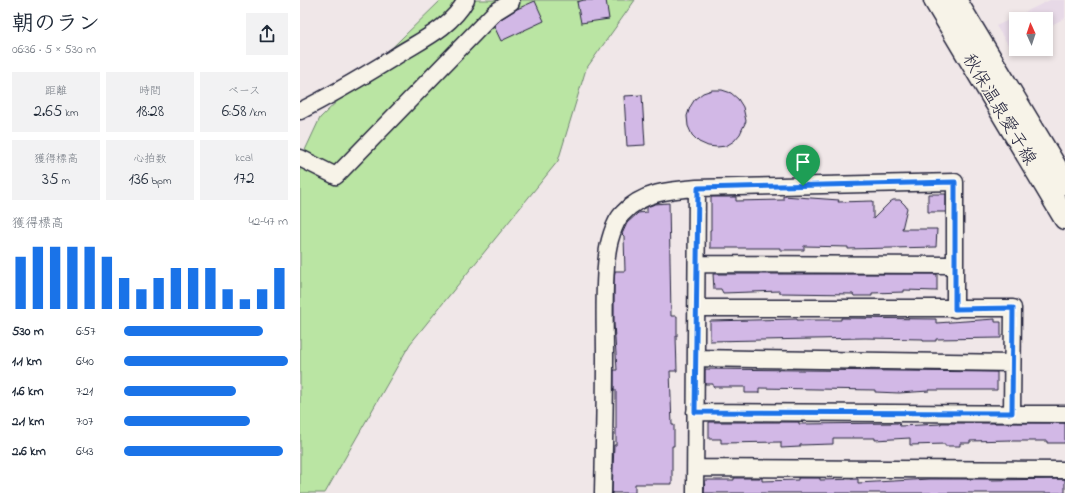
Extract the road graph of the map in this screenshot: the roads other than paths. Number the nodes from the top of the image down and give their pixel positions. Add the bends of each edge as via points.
1 (466, 0) edge
2 (935, 0) edge
3 (955, 0) edge
4 (513, 1) edge
5 (300, 111) edge
6 (300, 158) edge
7 (1065, 183) edge
8 (698, 188) junction
9 (1065, 218) edge
10 (697, 264) junction
11 (955, 265) junction
12 (697, 308) junction
13 (955, 309) junction
14 (696, 358) junction
15 (1012, 363) junction
16 (695, 412) junction
17 (1012, 413) junction
18 (1065, 414) edge
19 (696, 468) junction
20 (1065, 470) edge
21 (603, 493) edge
22 (695, 493) edge

1 - 5 street via 452,19 434,34 331,96
2 - 9 main road, 秋保温泉愛子線
3 - 7 main road, 秋保温泉愛子線
4 - 6 street via 494,12 336,176
8 - 10 street
8 - 11 street via 955,182
8 - 21 street via 660,192 633,204 621,215 610,240 605,296
10 - 11 street
10 - 12 street
11 - 13 street
12 - 13 street
12 - 14 street
13 - 15 street via 1013,308
14 - 15 street
14 - 16 street
15 - 17 street
16 - 17 street
16 - 19 street
17 - 18 street
19 - 20 street
19 - 22 street

